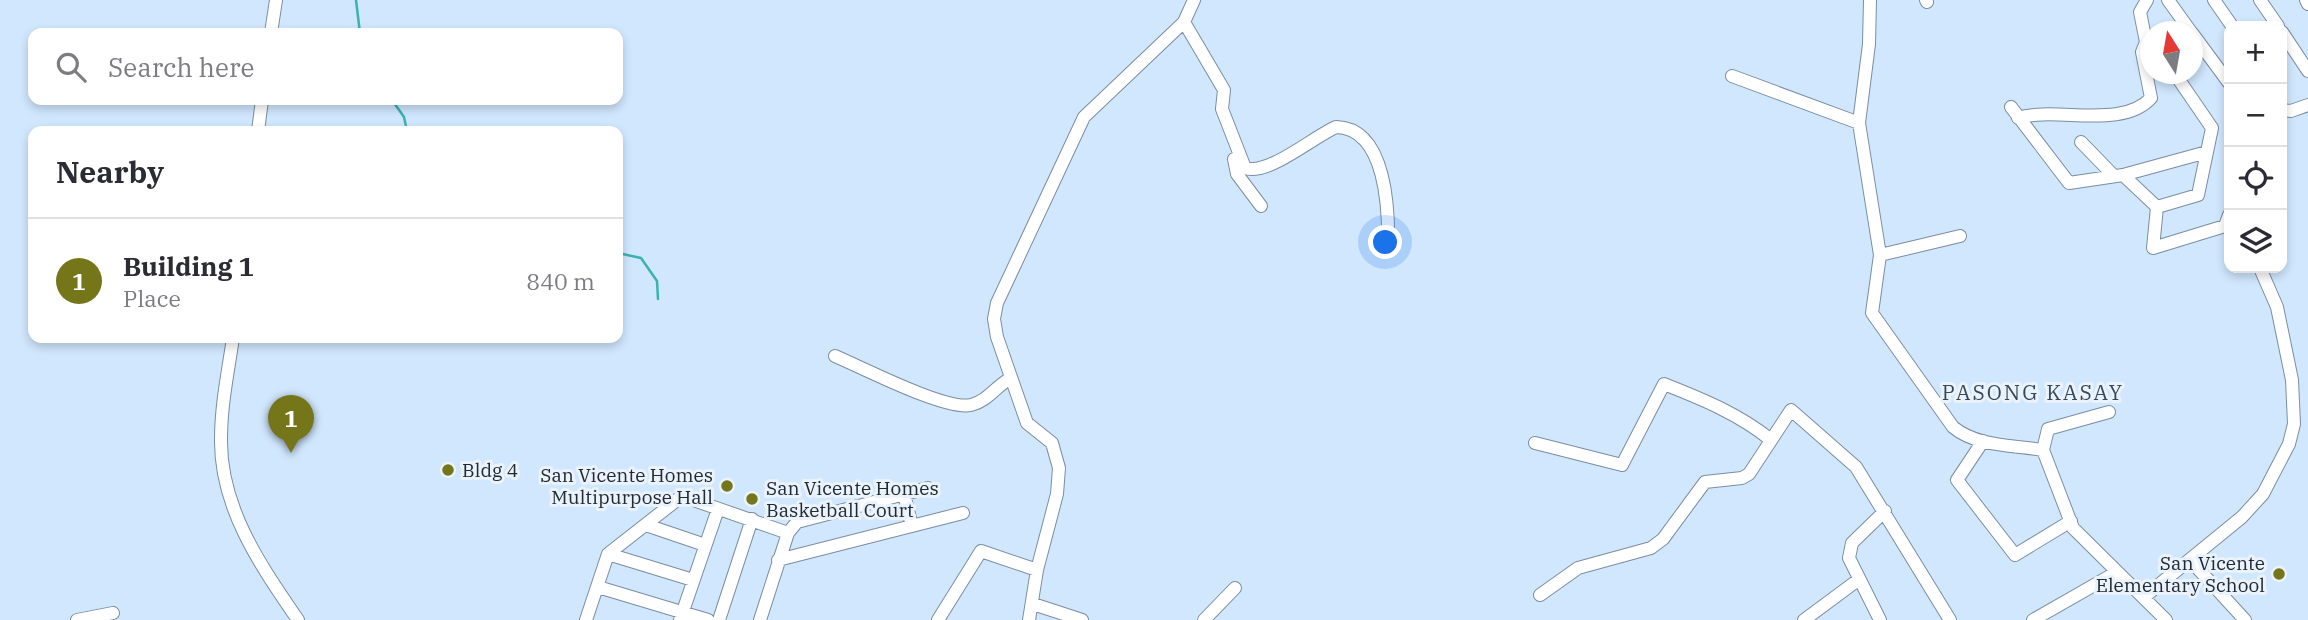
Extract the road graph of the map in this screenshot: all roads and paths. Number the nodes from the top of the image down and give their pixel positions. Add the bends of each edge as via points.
1 (276, 0) edge
2 (1194, 0) edge
3 (1870, 0) edge
4 (2147, 0) edge
5 (2168, 0) edge
6 (2214, 0) edge
7 (2260, 0) edge
8 (2142, 21) edge
9 (2184, 21) edge
10 (2229, 21) edge
11 (2275, 21) edge
12 (1184, 22) junction
13 (272, 28) edge
14 (2287, 40) edge
15 (2203, 47) edge
16 (2308, 71) edge
17 (1732, 76) dead end
18 (2224, 76) edge
19 (2148, 84) edge
20 (2182, 84) edge
21 (261, 105) edge
22 (2308, 105) edge
23 (2287, 111) edge
24 (1859, 123) junction
25 (259, 126) edge
26 (2081, 142) dead end
27 (1236, 152) junction
28 (2207, 152) junction
29 (2118, 175) junction
30 (1261, 206) dead end
31 (2157, 207) junction
32 (2224, 226) edge
33 (1960, 236) dead end
34 (1388, 249) dead end
35 (1880, 255) junction
36 (2262, 273) edge
37 (232, 343) edge
38 (835, 356) dead end
39 (1011, 378) junction
40 (2109, 412) dead end
41 (1771, 440) junction
42 (1983, 441) junction
43 (1535, 443) dead end
44 (2043, 450) junction
45 (928, 488) dead end
46 (904, 494) junction
47 (718, 509) junction
48 (1885, 511) junction
49 (963, 513) dead end
50 (752, 519) junction
51 (2071, 521) junction
52 (646, 525) junction
53 (912, 526) junction
54 (788, 533) junction
55 (705, 545) junction
56 (608, 554) junction
57 (778, 560) junction
58 (2190, 561) junction
59 (1037, 570) junction
60 (2117, 572) junction
61 (693, 580) junction
62 (1858, 580) junction
63 (598, 587) junction
64 (1235, 588) dead end
65 (1540, 595) dead end
66 (2144, 597) junction
67 (1033, 604) junction
68 (113, 613) dead end
69 (681, 617) edge
70 (2162, 619) edge
71 (77, 620) edge
72 (298, 620) edge
73 (586, 620) edge
74 (708, 620) edge
75 (719, 620) edge
76 (760, 620) edge
77 (938, 620) edge
78 (1029, 620) edge
79 (1082, 620) edge
80 (1204, 620) edge
81 (1804, 620) edge
82 (1880, 620) edge
83 (1950, 620) edge
84 (2033, 620) edge
85 (2245, 620) edge

1 - 13 street
2 - 12 street
3 - 24 street
4 - 8 street via 2140,12
5 - 9 street
6 - 10 street
7 - 11 street
12 - 27 street via 1224,90 1222,109
12 - 39 street via 1084,117 997,303 997,337
14 - 16 street
15 - 18 street
17 - 24 street
19 - 29 street via 2151,98 2142,108 2090,116 2014,112 2069,183
20 - 28 street via 2212,128
21 - 25 street
22 - 23 street
24 - 35 street
26 - 29 street
27 - 30 street via 1237,174
27 - 34 street via 1241,165 1254,170 1336,127 1348,127 1362,135 1382,172
28 - 29 street
28 - 31 street via 2198,195
29 - 31 street
31 - 32 street via 2153,248
33 - 35 street
35 - 42 street via 1872,305 1876,320 1953,427
36 - 58 street via 2277,307 2292,380 2294,424 2289,444 2263,494
37 - 72 street via 220,443 226,484 246,542
38 - 39 street via 905,387 961,405 980,401
39 - 59 street via 1027,422 1052,443 1059,468 1057,494
40 - 44 street via 2048,429
41 - 43 street via 1739,418 1664,384 1622,465
41 - 48 street via 1791,410 1856,467
41 - 65 street via 1742,478 1705,482 1663,539 1651,548 1578,568
42 - 44 street
42 - 51 street via 1957,480 2015,555
44 - 51 street
45 - 46 street
46 - 53 street
46 - 54 street via 797,522
47 - 50 street
47 - 52 street via 682,496
47 - 55 street
48 - 62 street via 1852,543 1849,558
48 - 83 street
49 - 53 street
50 - 54 street
50 - 75 street
51 - 60 street
52 - 55 street
52 - 56 street
53 - 57 street
54 - 57 street
55 - 61 street
56 - 61 street
56 - 63 street
57 - 76 street
58 - 66 street
58 - 85 street
59 - 67 street
59 - 77 street via 981,551
60 - 66 street
60 - 84 street
61 - 69 street
62 - 81 street
62 - 82 street
63 - 69 street
63 - 73 street
64 - 80 street
66 - 70 street
67 - 78 street
67 - 79 street
68 - 71 street
69 - 74 street

